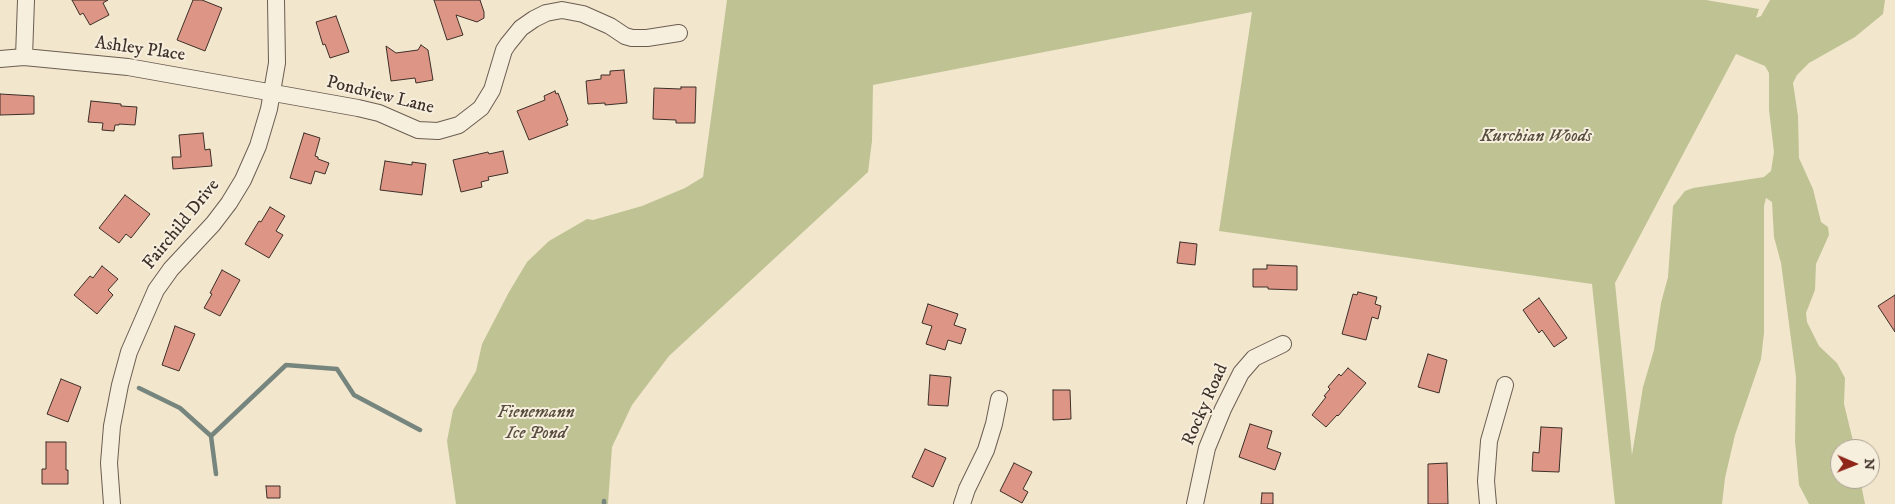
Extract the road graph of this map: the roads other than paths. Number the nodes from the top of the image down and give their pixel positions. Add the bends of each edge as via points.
1 (26, 0) edge
2 (276, 0) edge
3 (679, 33) dead end
4 (24, 57) junction
5 (0, 59) edge
6 (272, 93) junction
7 (1283, 344) dead end
8 (1505, 385) dead end
9 (999, 399) dead end
10 (112, 504) edge
11 (962, 504) edge
12 (1195, 504) edge
13 (1488, 504) edge

1 - 4 street
2 - 6 street, Fairchild Drive via 278,47
3 - 6 street, Pondview Lane via 632,38 583,14 562,10 546,13 521,28 508,44 492,90 481,108 458,125 443,130 418,130 373,112
4 - 5 street, Ashley Place
4 - 6 street, Ashley Place via 128,68
6 - 10 street, Fairchild Drive via 264,127 242,180 213,224 160,284 135,338 114,412 109,462
7 - 12 street, Rocky Road via 1254,358 1242,373 1207,448
8 - 13 street via 1489,440
9 - 11 street via 986,450

